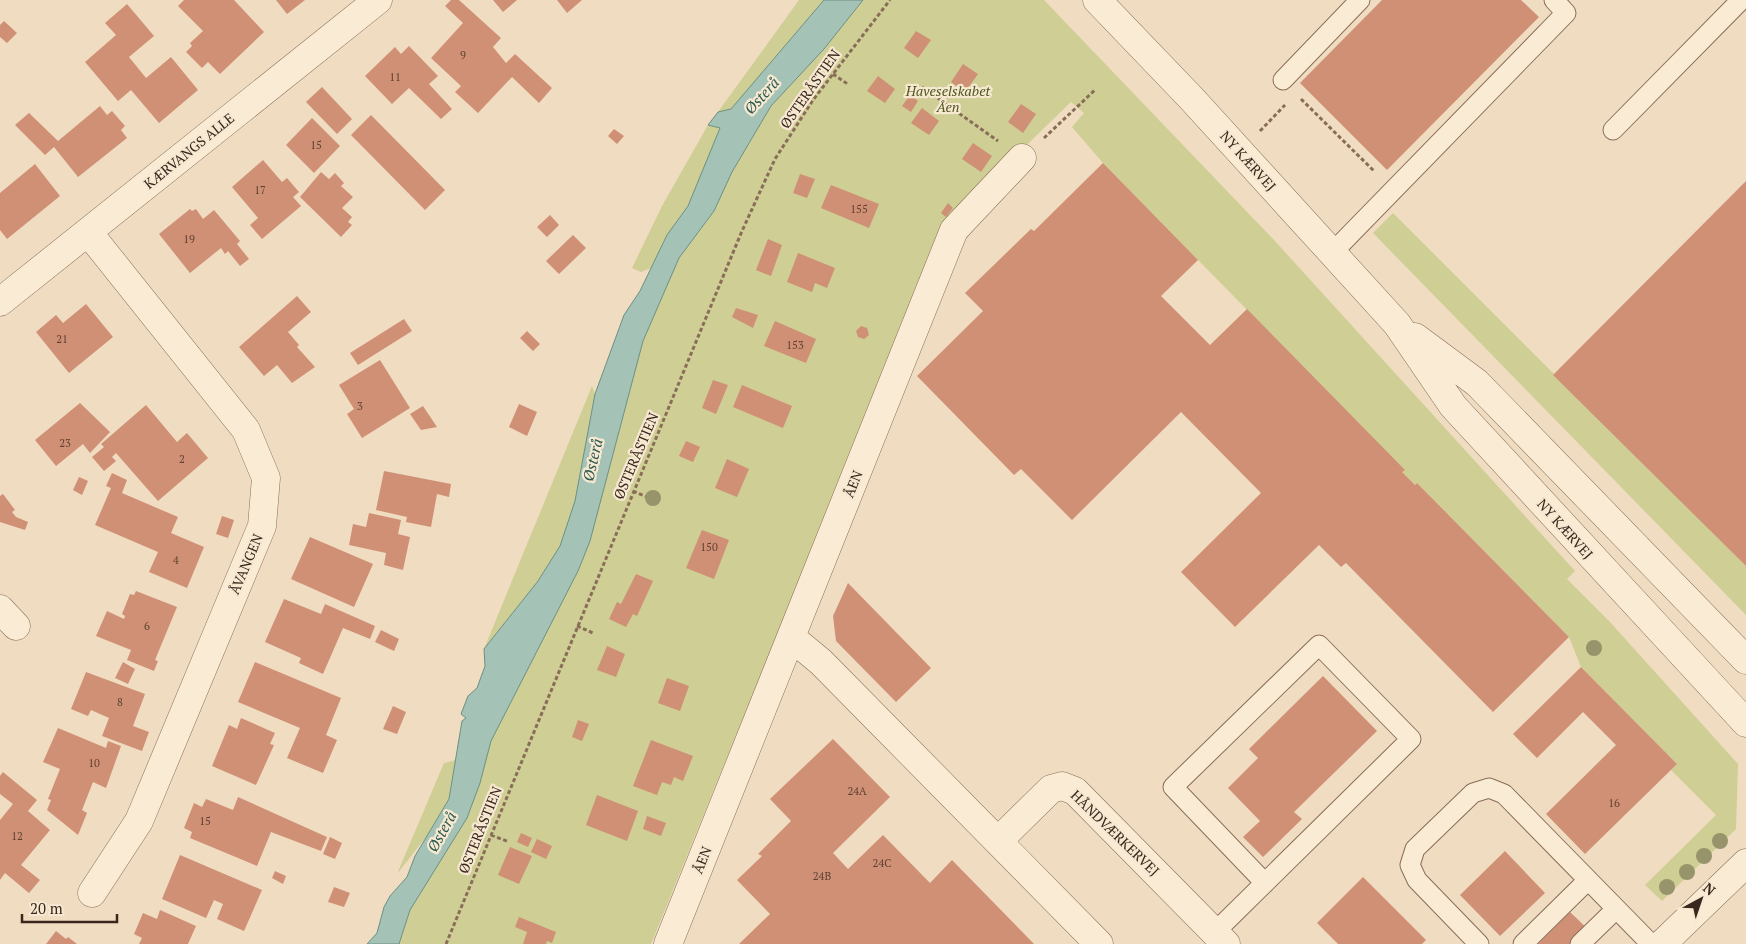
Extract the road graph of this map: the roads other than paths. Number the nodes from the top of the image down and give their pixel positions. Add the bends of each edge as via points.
1 (378, 0) edge
2 (1097, 0) edge
3 (1360, 0) edge
4 (1554, 0) edge
5 (1741, 0) edge
6 (1283, 80) road end
7 (1613, 130) dead end
8 (1022, 158) road end
9 (88, 232) junction
10 (1332, 253) junction
11 (0, 302) edge
12 (1397, 324) junction
13 (792, 638) junction
14 (1746, 660) edge
15 (1746, 723) edge
16 (998, 841) junction
17 (1746, 863) edge
18 (1588, 880) junction
19 (1265, 883) junction
20 (92, 893) dead end
21 (1616, 908) junction
22 (1221, 938) edge
23 (668, 944) edge
24 (1099, 944) edge
25 (1479, 944) edge
26 (1523, 944) edge
27 (1580, 944) edge
28 (1651, 944) edge
29 (1662, 944) edge

1 - 9 street, KÆRVANGS ALLE
2 - 10 street, NY KÆRVEJ
3 - 6 lane
4 - 10 lane via 1566,13
5 - 7 lane
8 - 13 street, ÅEN via 954,230
9 - 11 street, KÆRVANGS ALLE
9 - 20 street, ÅVANGEN via 246,430 266,478 262,526 147,803 139,821
10 - 12 street, NY KÆRVEJ
12 - 14 street, NY KÆRVEJ via 1477,383
12 - 15 street, NY KÆRVEJ via 1453,406
13 - 16 street via 821,662
13 - 23 street, ÅEN
16 - 22 street, HÅNDVÆRKERVEJ via 1051,790 1062,786 1075,790
16 - 24 street
17 - 29 street
18 - 21 lane
18 - 25 lane via 1504,794 1489,788 1473,793 1415,849 1410,865 1417,880
18 - 26 lane
19 - 19 lane via 1411,739 1319,645 1173,787
19 - 22 lane
21 - 27 lane
21 - 28 lane

